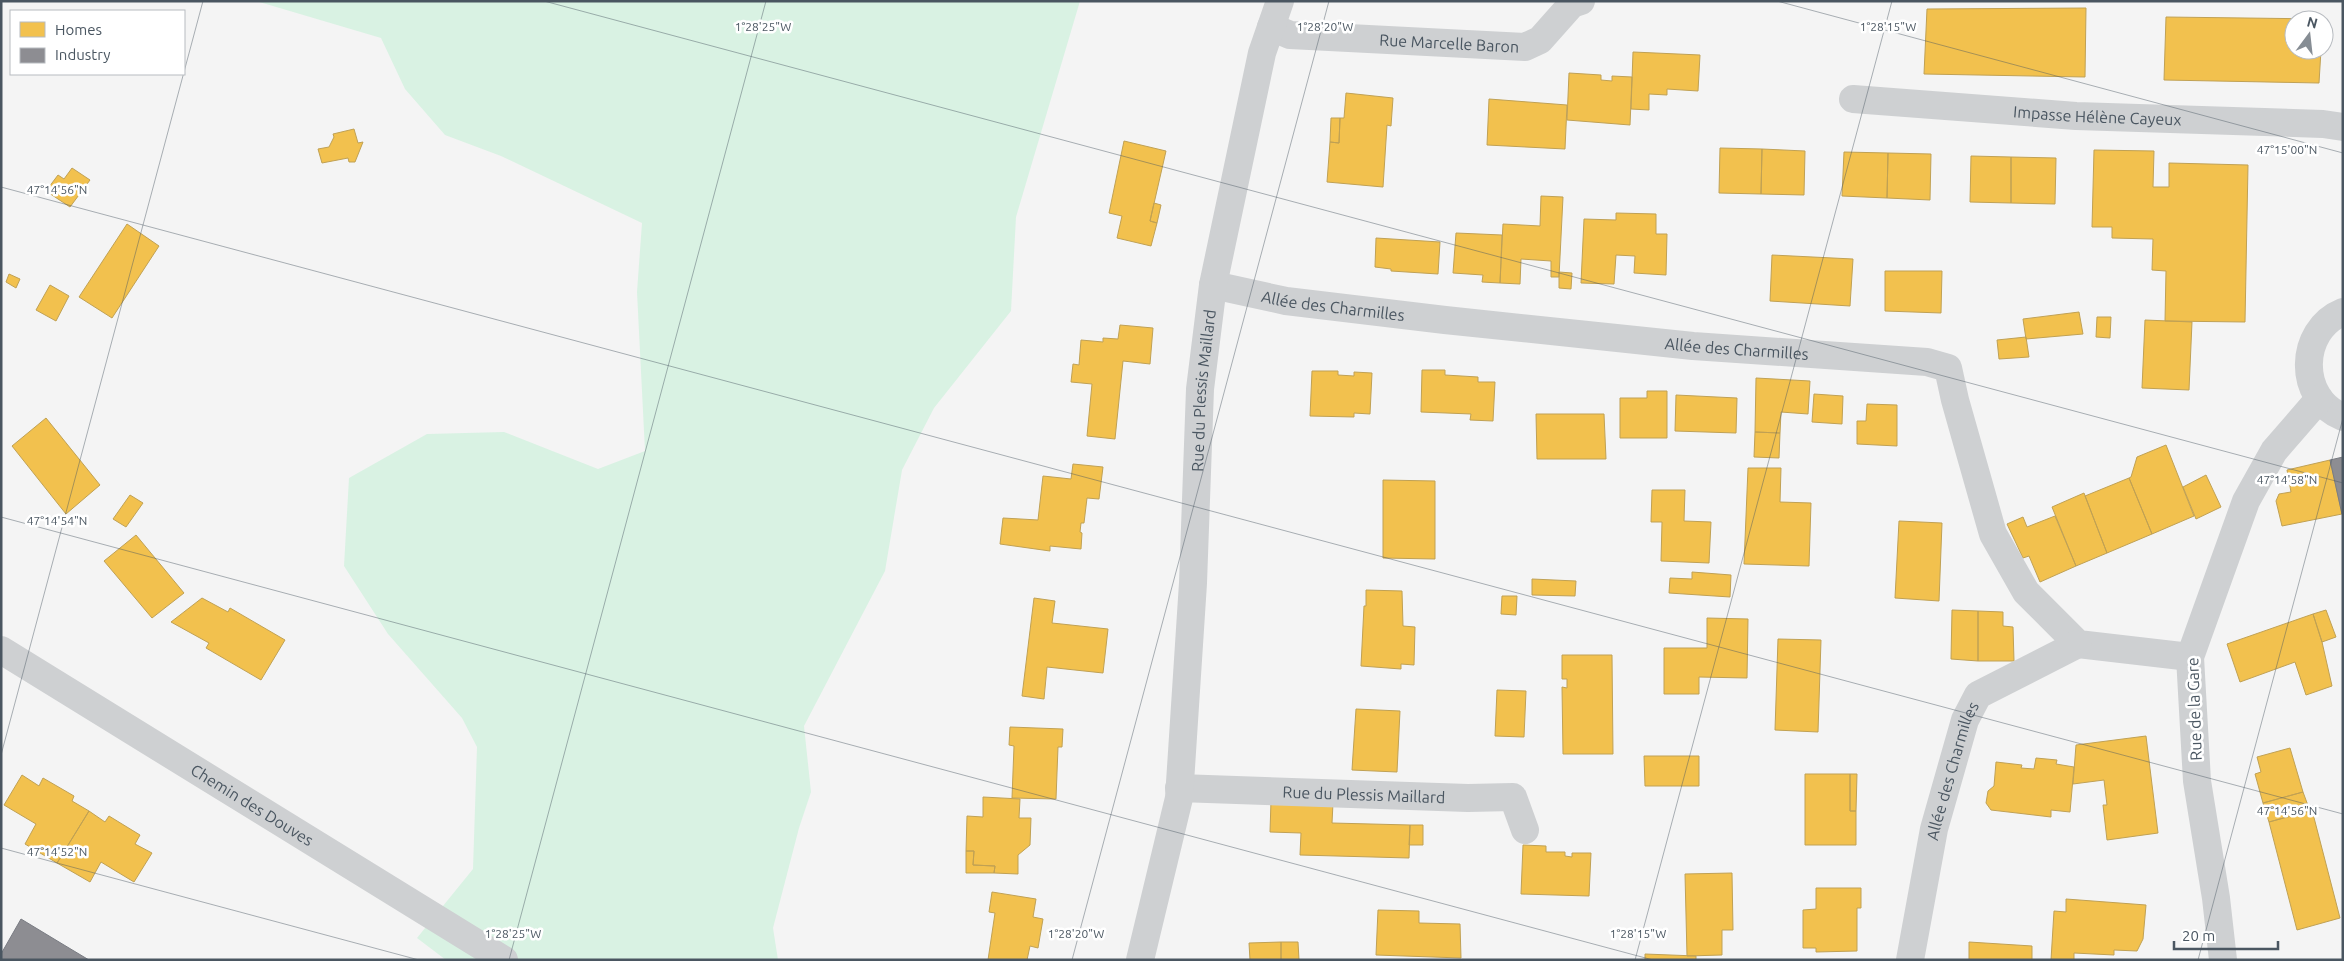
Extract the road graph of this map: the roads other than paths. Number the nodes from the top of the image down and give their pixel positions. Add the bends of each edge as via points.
1 (1280, 1) edge
2 (1569, 4) edge
3 (1271, 27) junction
4 (1853, 99) dead end
5 (2343, 127) edge
6 (1213, 285) junction
7 (2343, 312) edge
8 (2319, 399) junction
9 (2343, 417) edge
10 (2078, 644) junction
11 (1, 650) edge
12 (2190, 658) junction
13 (1179, 788) junction
14 (1525, 830) dead end
15 (504, 960) edge
16 (1140, 960) edge
17 (1910, 960) edge
18 (2223, 960) edge

1 - 3 street, Rue du Plessis Maillard
2 - 3 street, Rue Marcelle Baron via 1540,40 1525,47 1290,35
3 - 6 street, Rue du Plessis Maillard via 1262,53
4 - 5 street, Impasse Hélène Cayeux via 2076,116
6 - 10 street, Allée des Charmilles via 1286,300 1445,320 1693,346 1927,362 1948,368 1993,534 2026,592
6 - 13 street, Rue du Plessis Maillard via 1200,389
7 - 8 street via 2316,334 2308,356 2309,379
8 - 9 street via 2336,415
8 - 12 street, Rue de la Gare via 2274,451 2246,501
10 - 12 street
10 - 17 street, Allée des Charmilles via 1978,695 1965,720 1934,829
11 - 15 street, Chemin des Douves
12 - 18 street, Rue de la Gare via 2197,781
13 - 14 street, Rue du Plessis Maillard via 1513,797
13 - 16 street, Rue du Plessis Maillard

